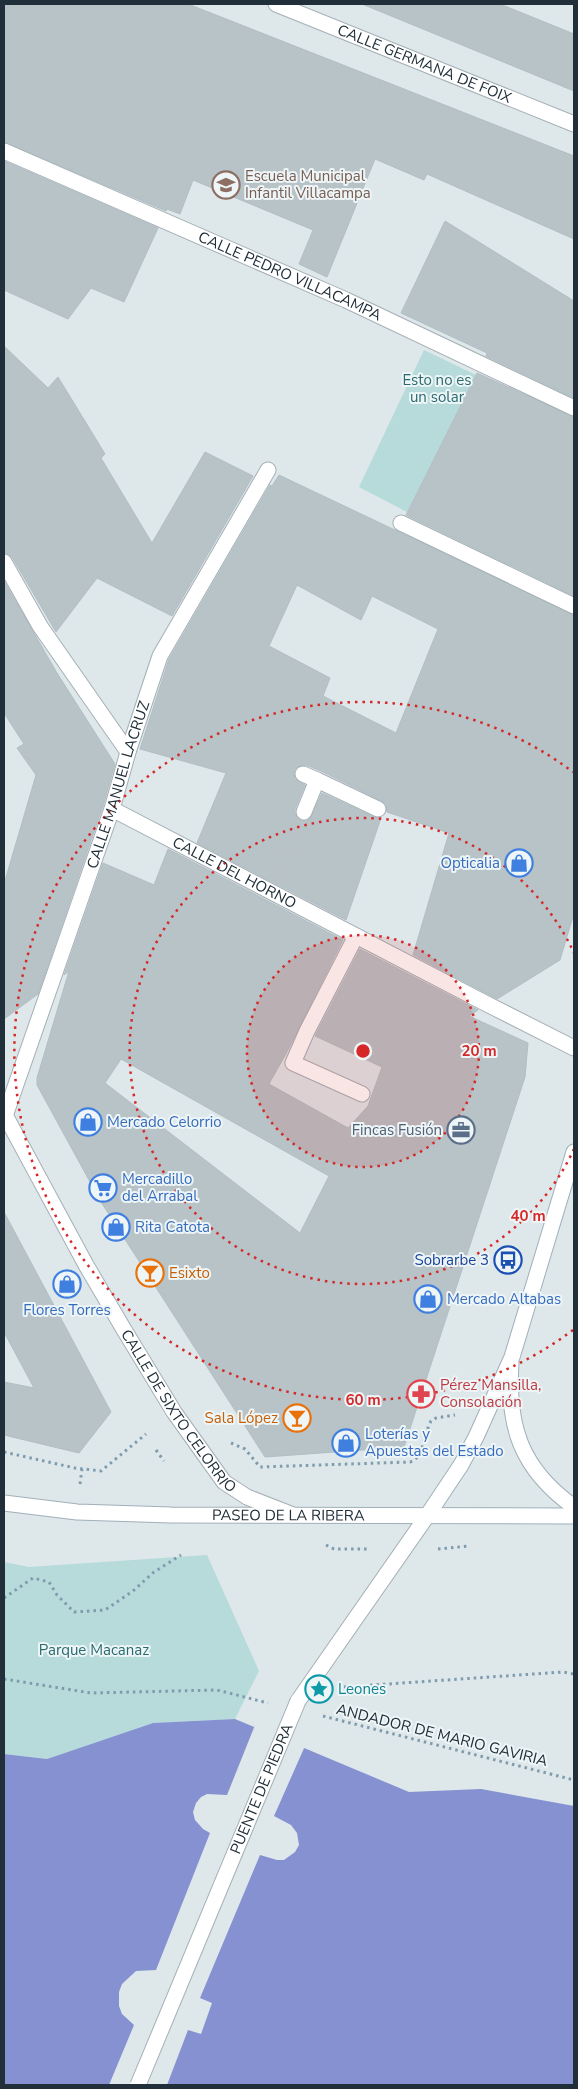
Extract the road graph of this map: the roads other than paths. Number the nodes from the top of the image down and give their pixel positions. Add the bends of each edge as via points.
1 (276, 4) edge
2 (574, 124) edge
3 (4, 151) edge
4 (574, 408) edge
5 (268, 470) dead end
6 (401, 524) dead end
7 (4, 562) edge
8 (574, 606) edge
9 (128, 752) junction
10 (303, 774) dead end
11 (317, 780) junction
12 (112, 809) junction
13 (378, 809) dead end
14 (304, 812) tunnel mouth
15 (356, 936) junction
16 (574, 1048) edge
17 (362, 1094) dead end
18 (4, 1114) edge
19 (574, 1152) edge
20 (512, 1357) junction
21 (4, 1503) edge
22 (574, 1507) edge
23 (297, 1516) junction
24 (428, 1516) junction
25 (574, 1516) edge
26 (138, 2085) edge

1 - 2 street, CALLE GERMANA DE FOIX
3 - 4 street, CALLE PEDRO VILLACAMPA via 346,300
5 - 9 street, CALLE MANUEL LACRUZ via 160,656
6 - 8 street
7 - 9 street via 40,626
9 - 12 street, CALLE MANUEL LACRUZ
10 - 11 street
11 - 13 street
11 - 14 street
12 - 15 street, CALLE DEL HORNO via 274,887
12 - 18 street, CALLE MANUEL LACRUZ
15 - 16 street, CALLE DEL HORNO
15 - 17 street via 293,1063
18 - 23 street, CALLE DE SIXTO CELORRIO via 123,1328 174,1412 224,1482 247,1497
19 - 20 street
20 - 22 street via 510,1395 524,1454 548,1485
20 - 24 street, PUENTE DE PIEDRA via 476,1437
21 - 23 street, PASEO DE LA RIBERA via 78,1512
23 - 24 street, PASEO DE LA RIBERA
24 - 25 street, PASEO DE LA RIBERA
24 - 26 street, PUENTE DE PIEDRA, bridge via 298,1701

